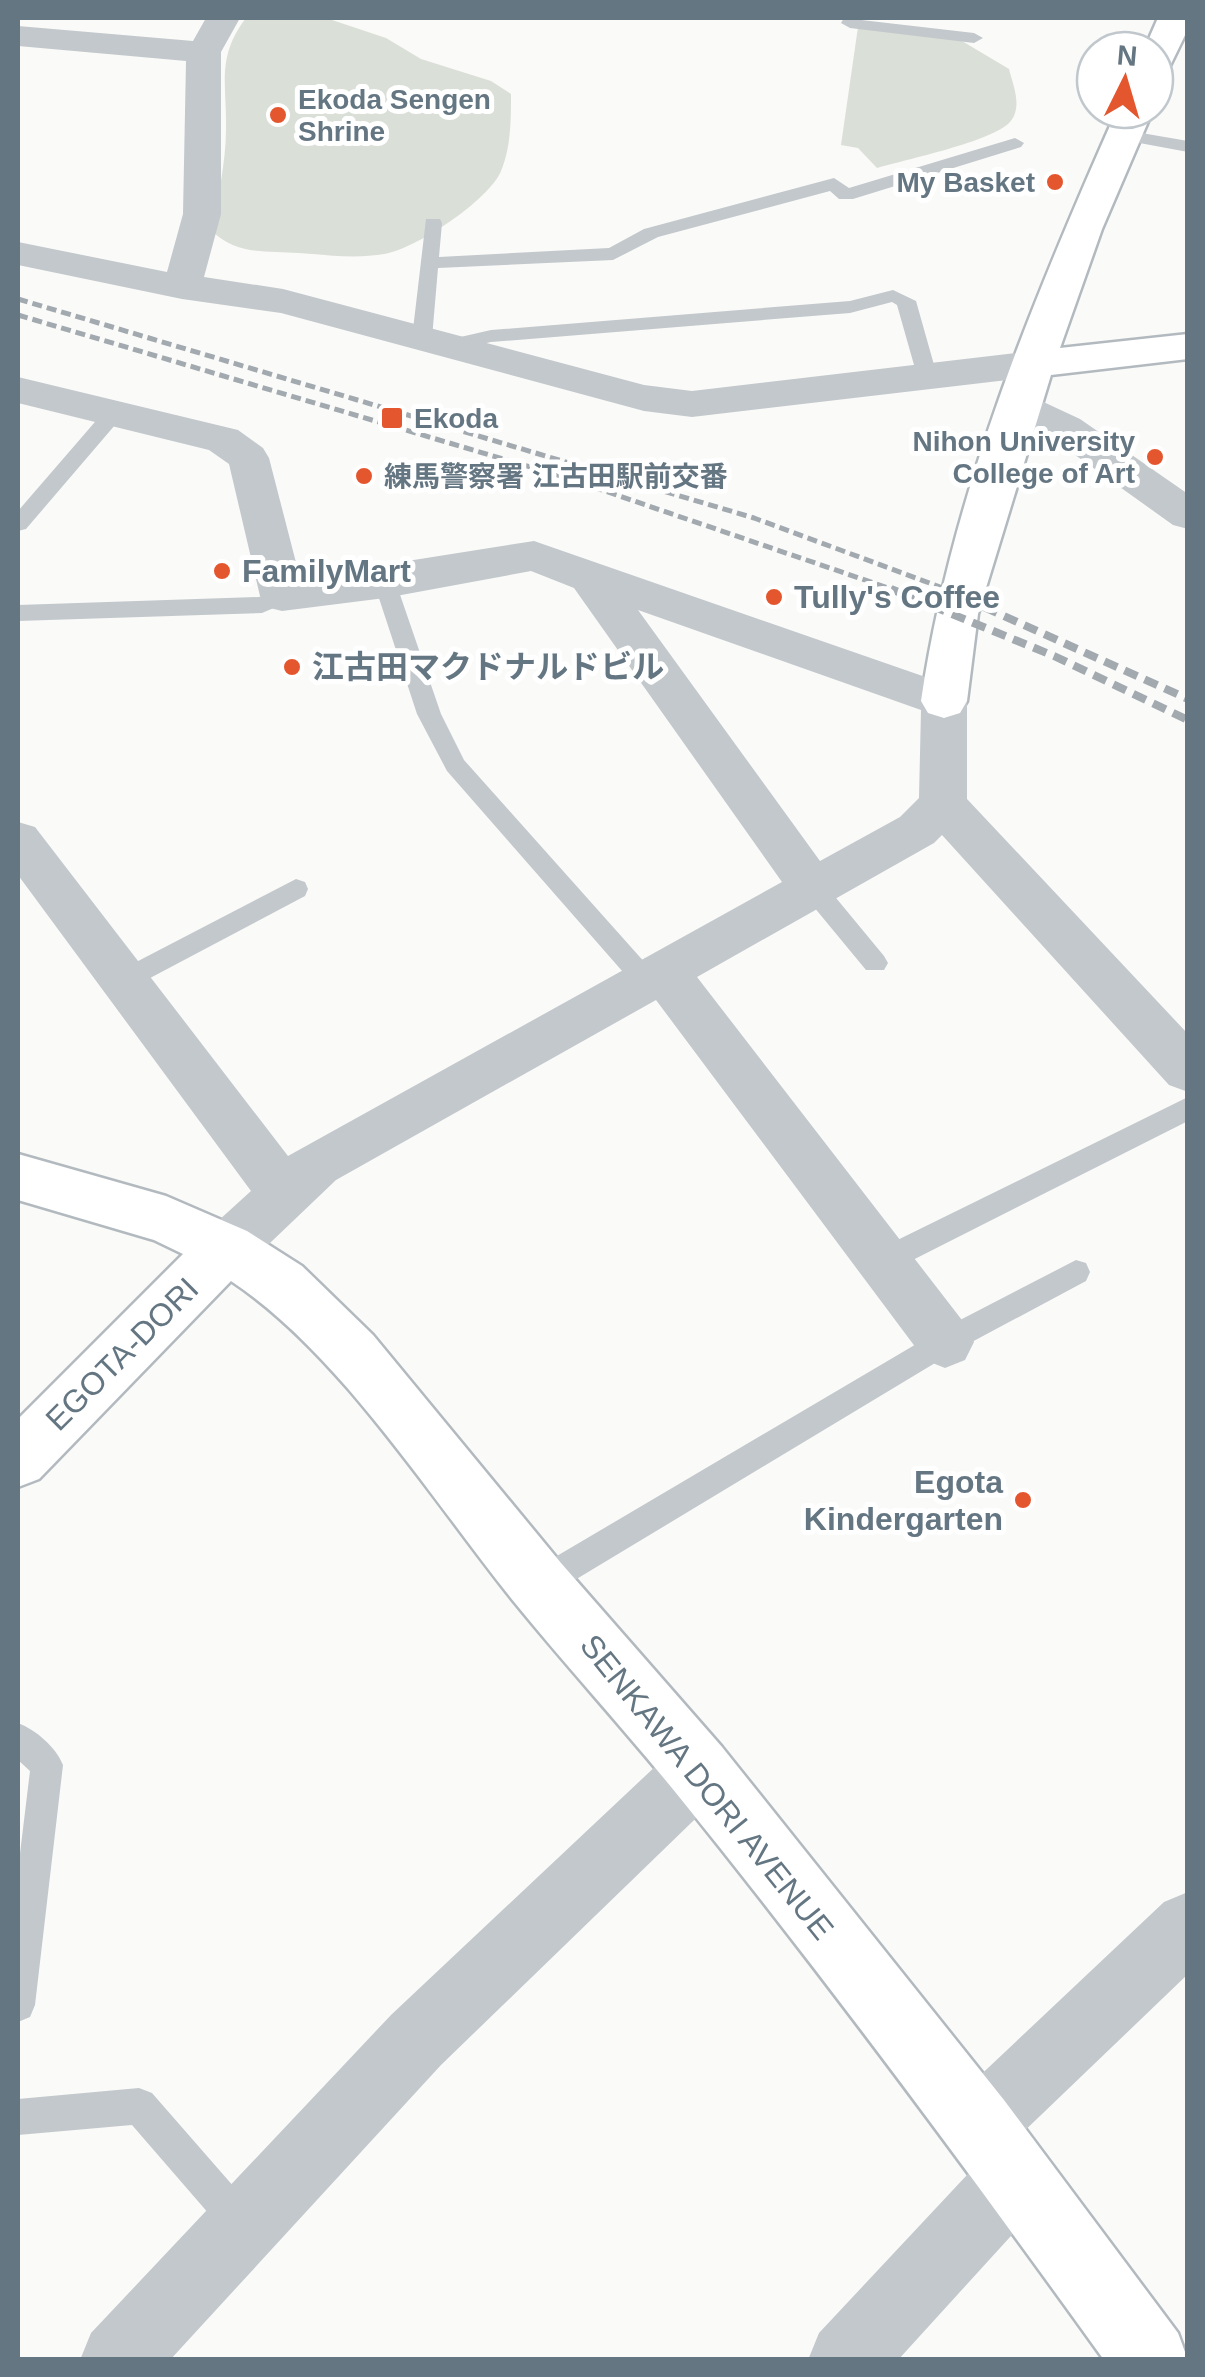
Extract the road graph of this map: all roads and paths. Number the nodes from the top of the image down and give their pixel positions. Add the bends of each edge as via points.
1 (223, 18) edge
2 (852, 18) edge
3 (18, 36) edge
4 (974, 38) dead end
5 (204, 52) junction
6 (1126, 130) edge
7 (1146, 130) edge
8 (1015, 143) dead end
9 (1188, 147) edge
10 (433, 222) dead end
11 (18, 254) edge
12 (429, 263) junction
13 (182, 287) junction
14 (436, 341) junction
15 (1188, 346) edge
16 (1033, 364) junction
17 (928, 379) junction
18 (18, 390) edge
19 (1022, 405) junction
20 (114, 412) junction
21 (1188, 515) edge
22 (18, 524) edge
23 (590, 577) junction
24 (385, 583) junction
25 (282, 596) junction
26 (18, 614) edge
27 (944, 701) junction
28 (943, 804) junction
29 (18, 840) edge
30 (813, 888) junction
31 (296, 889) dead end
32 (875, 962) dead end
33 (654, 976) junction
34 (126, 979) junction
35 (1188, 1070) edge
36 (1188, 1108) edge
37 (18, 1177) edge
38 (283, 1195) junction
39 (227, 1248) junction
40 (883, 1261) junction
41 (1076, 1272) dead end
42 (944, 1342) junction
43 (18, 1459) edge
44 (539, 1584) junction
45 (18, 1740) edge
46 (700, 1770) junction
47 (1188, 1926) edge
48 (18, 2004) edge
49 (18, 2117) edge
50 (997, 2152) junction
51 (244, 2226) junction
52 (118, 2360) edge
53 (846, 2360) edge
54 (1150, 2360) edge

1 - 5 street
2 - 4 lane via 850,23
3 - 5 street
5 - 13 street via 202,214
6 - 16 street
7 - 9 lane
8 - 12 lane via 846,195 834,184 651,233 613,254
10 - 12 lane
11 - 13 street
12 - 14 lane
13 - 14 street via 282,301
14 - 17 street via 644,398 692,404
14 - 17 lane via 850,307 893,296 906,301
15 - 16 street
16 - 17 street
16 - 19 street
18 - 20 street
19 - 21 street
19 - 27 street via 956,614
20 - 22 lane
20 - 25 street via 223,440 248,458
23 - 24 street via 534,556
23 - 27 street
23 - 30 street
24 - 25 street
24 - 33 lane via 429,714 455,765
25 - 26 lane via 262,605
27 - 28 street
28 - 30 street via 917,830
28 - 35 street
29 - 34 street
30 - 32 lane
30 - 33 street
31 - 34 lane
33 - 38 street via 317,1164
33 - 40 street
34 - 38 street
36 - 40 lane
37 - 39 street, SENKAWA DORI AVENUE via 166,1220
38 - 39 street
39 - 43 street, EGOTA-DORI
39 - 44 street, SENKAWA DORI AVENUE via 282,1284 353,1353
40 - 42 street
41 - 42 lane
42 - 44 lane
44 - 46 street, SENKAWA DORI AVENUE
45 - 48 lane via 47,1764
46 - 50 street, SENKAWA DORI AVENUE
46 - 51 street via 416,2040
47 - 50 street
49 - 51 lane via 139,2106
50 - 53 street
50 - 54 street, SENKAWA DORI AVENUE
51 - 52 street

